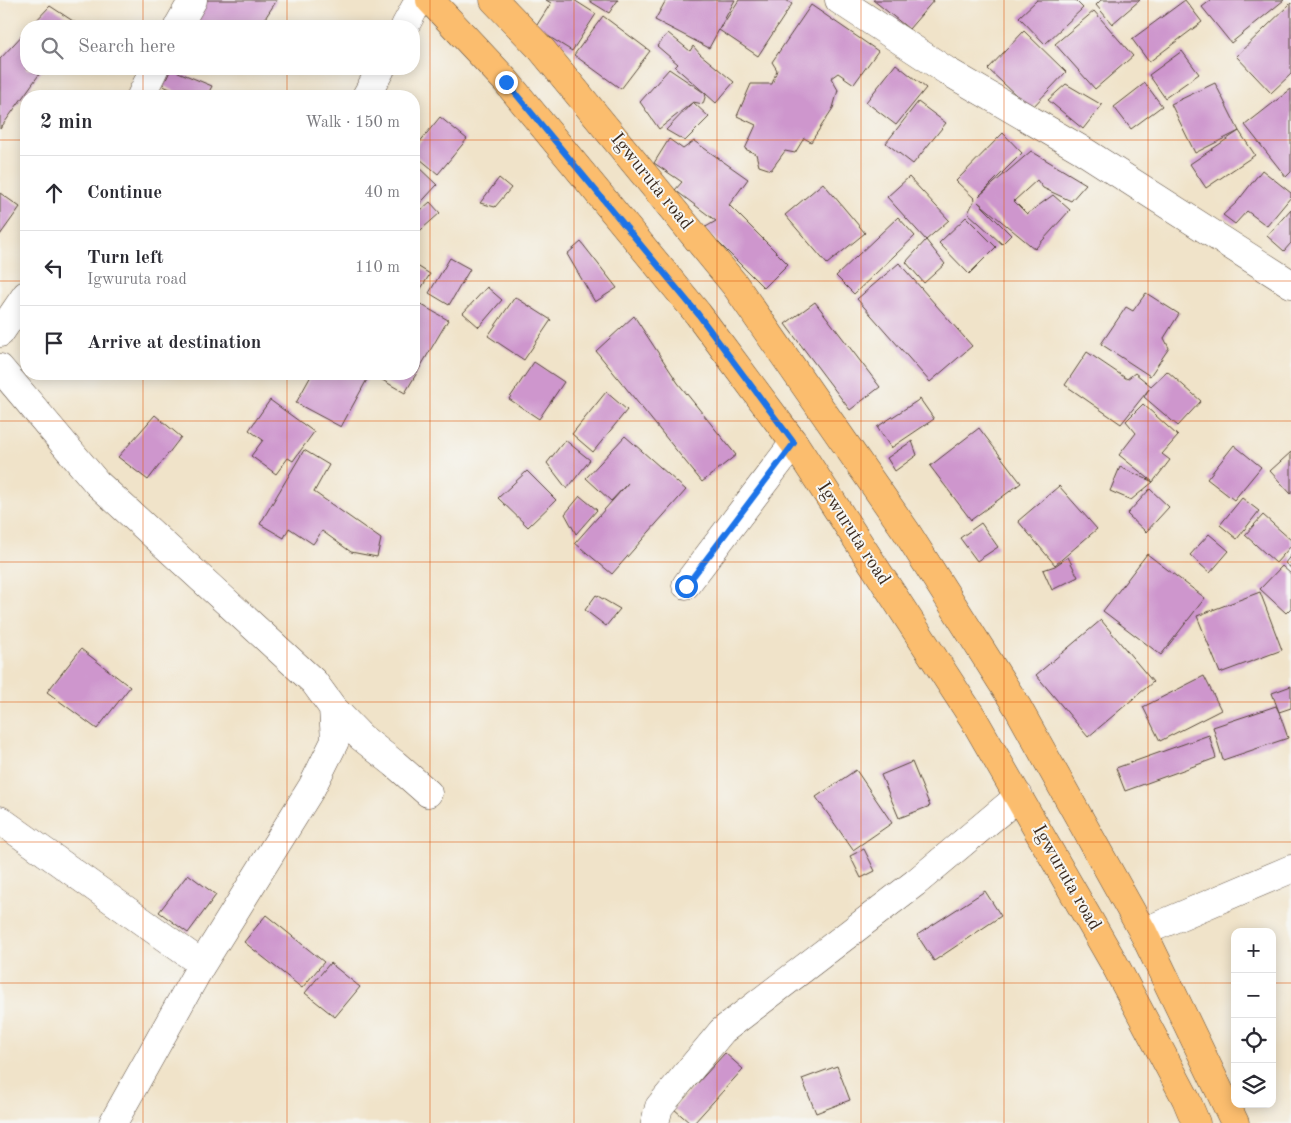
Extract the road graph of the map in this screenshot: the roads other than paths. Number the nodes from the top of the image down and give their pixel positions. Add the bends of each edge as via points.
1 (194, 0) edge
2 (419, 0) edge
3 (430, 0) edge
4 (494, 0) edge
5 (842, 1) edge
6 (182, 20) edge
7 (408, 20) edge
8 (151, 75) edge
9 (378, 75) edge
10 (144, 90) edge
11 (369, 90) edge
12 (1291, 284) edge
13 (20, 304) edge
14 (0, 333) edge
15 (0, 368) edge
16 (794, 443) junction
17 (686, 586) dead end
18 (333, 708) junction
19 (428, 793) dead end
20 (1018, 796) junction
21 (0, 820) edge
22 (1291, 869) edge
23 (1143, 932) junction
24 (202, 964) junction
25 (113, 1123) edge
26 (655, 1123) edge
27 (1196, 1123) edge
28 (1235, 1123) edge

1 - 6 street
2 - 7 street
3 - 16 main road, Igwuruta road via 506,82 692,306
4 - 23 main road, Igwuruta road via 542,50 735,285 906,531 1013,699
5 - 12 street via 947,71 1082,150
8 - 10 street
9 - 11 street
13 - 14 street
15 - 18 street via 97,483 314,682
16 - 17 street
16 - 20 main road, Igwuruta road via 973,718
18 - 19 street via 361,737
18 - 24 street via 335,741 312,787
20 - 26 street via 916,883 722,1031 658,1107
20 - 27 main road, Igwuruta road via 1114,963 1186,1098
21 - 24 street
22 - 23 street
23 - 28 main road, Igwuruta road
24 - 25 street

